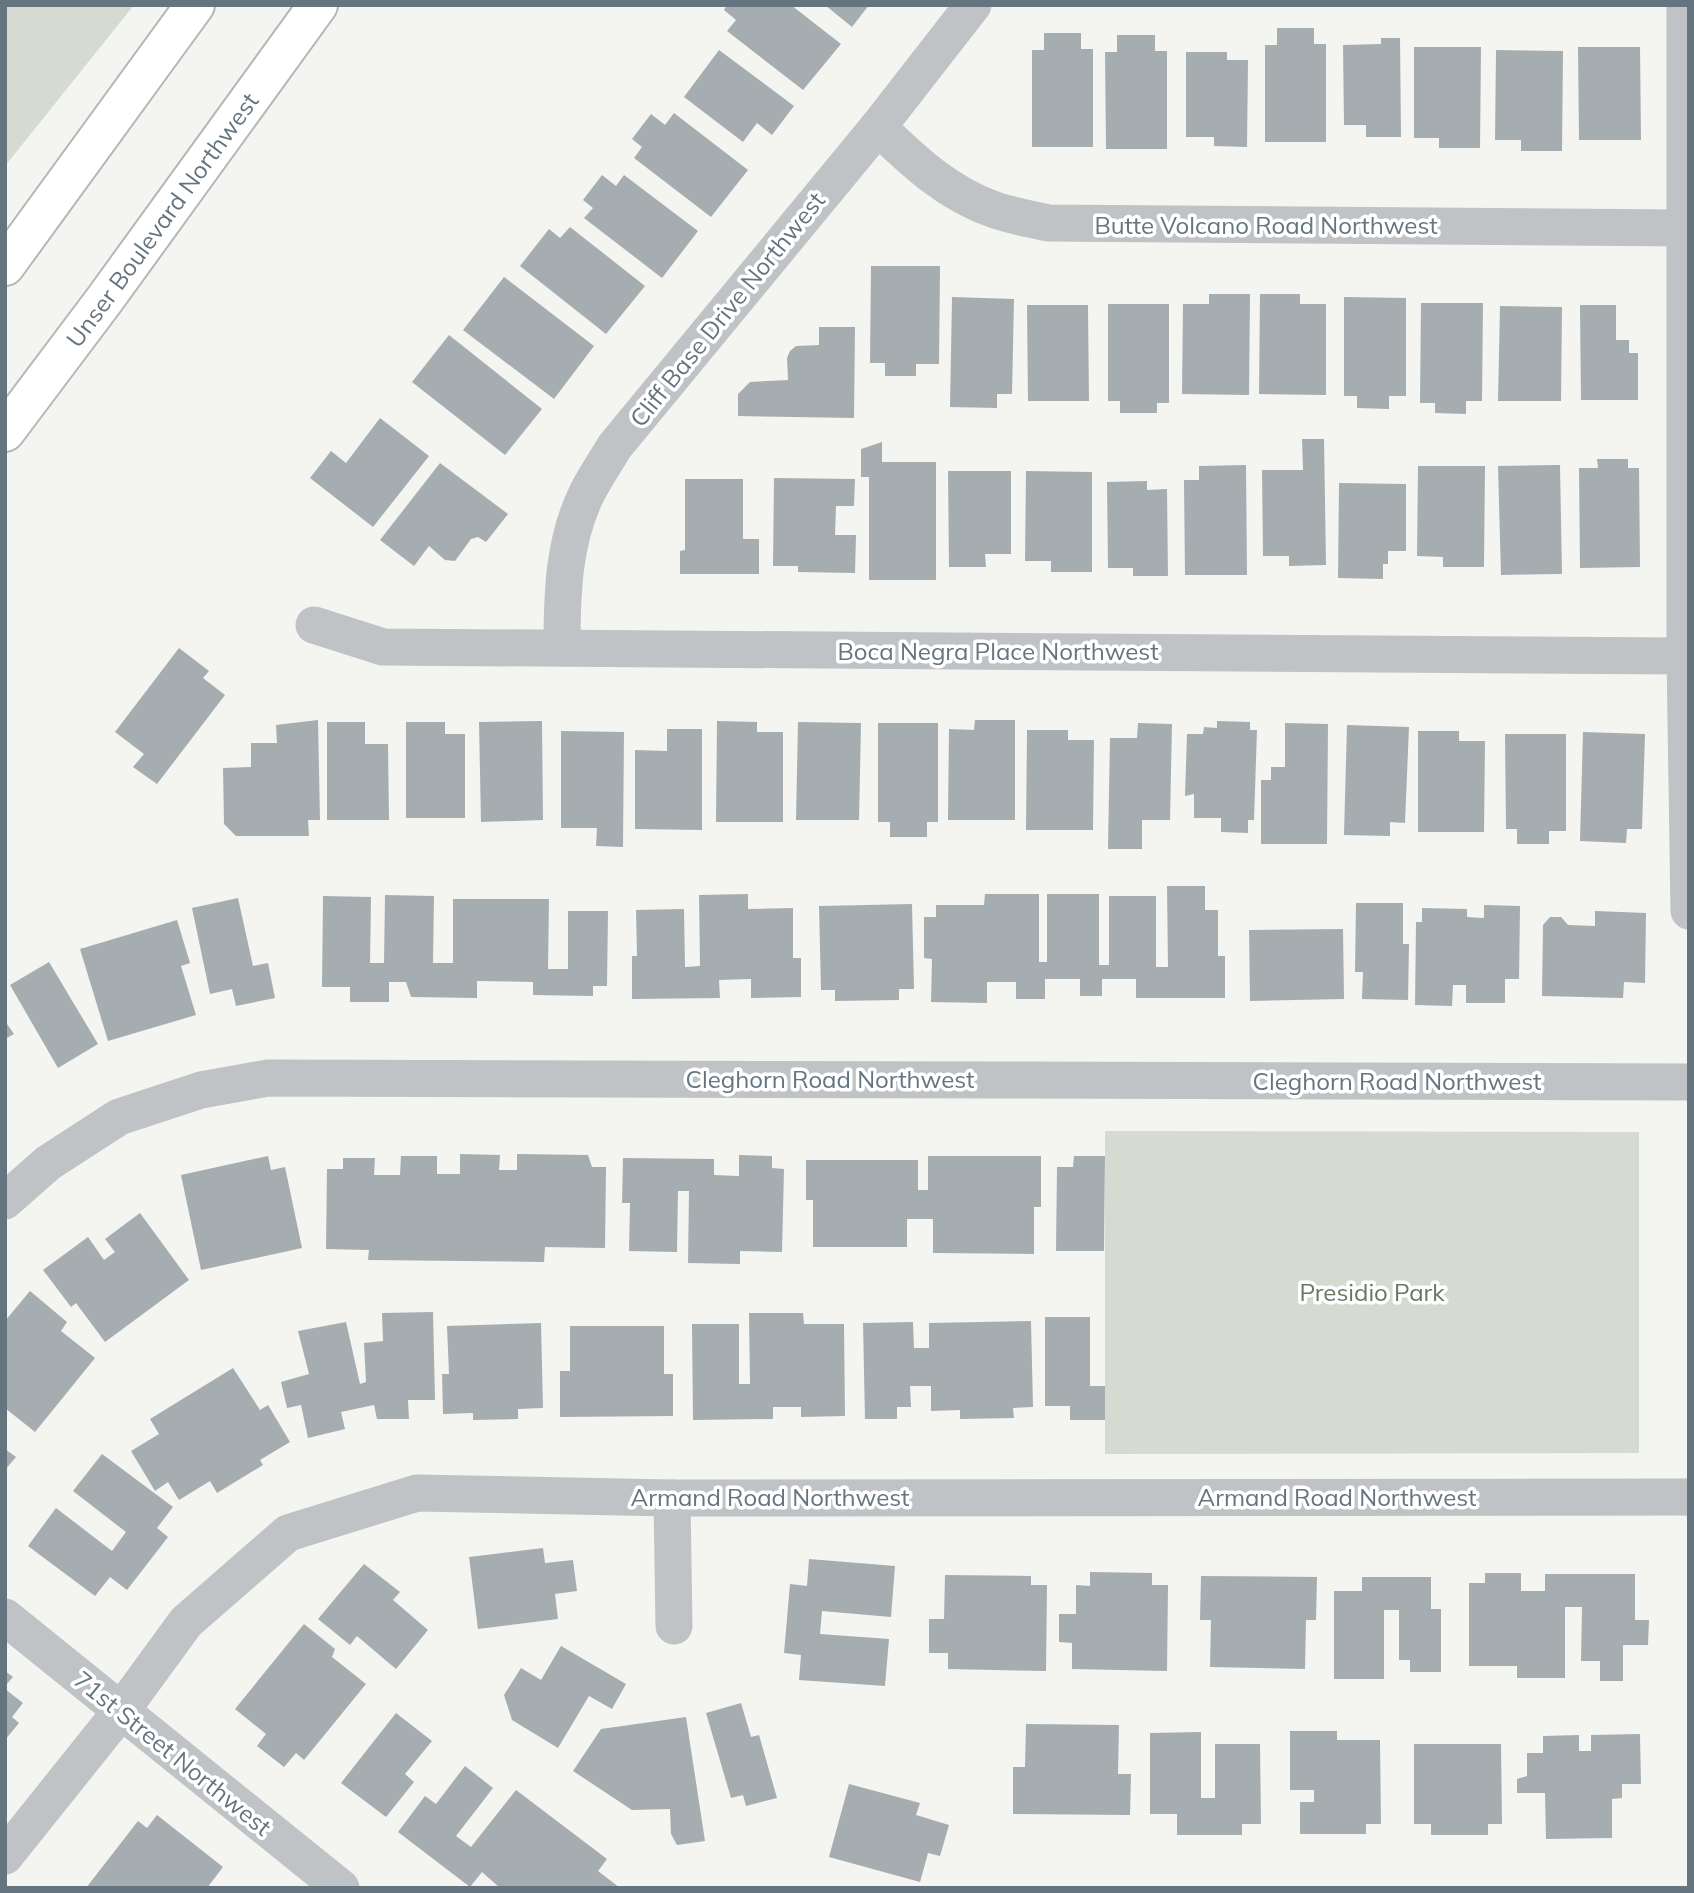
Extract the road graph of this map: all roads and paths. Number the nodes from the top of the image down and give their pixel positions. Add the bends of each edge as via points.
1 (195, 5) edge
2 (318, 5) edge
3 (973, 5) edge
4 (1685, 5) edge
5 (878, 127) junction
6 (1685, 228) junction
7 (5, 266) edge
8 (5, 432) edge
9 (314, 625) dead end
10 (562, 648) junction
11 (1685, 656) junction
12 (1689, 911) edge
13 (1689, 1082) edge
14 (5, 1201) edge
15 (1689, 1497) edge
16 (672, 1498) junction
17 (5, 1617) edge
18 (674, 1626) dead end
19 (121, 1711) junction
20 (5, 1856) edge
21 (341, 1888) edge

1 - 7 main road
2 - 8 main road, Unser Boulevard Northwest
3 - 5 street, Cliff Base Drive Northwest
4 - 6 street
5 - 6 street, Butte Volcano Road Northwest via 921,168 956,192 996,211 1048,223
5 - 10 street, Cliff Base Drive Northwest via 615,446 586,494 571,540 562,587
6 - 11 street
9 - 10 street, Boca Negra Place Northwest via 383,647
10 - 11 street, Boca Negra Place Northwest
11 - 12 street
13 - 14 street, Cleghorn Road Northwest via 268,1078 201,1090 119,1117 48,1163
15 - 16 street, Armand Road Northwest
16 - 18 street
16 - 19 street, Armand Road Northwest via 417,1493 288,1533 186,1622
17 - 19 street, 71st Street Northwest
19 - 20 street, Armand Road Northwest
19 - 21 street, 71st Street Northwest

